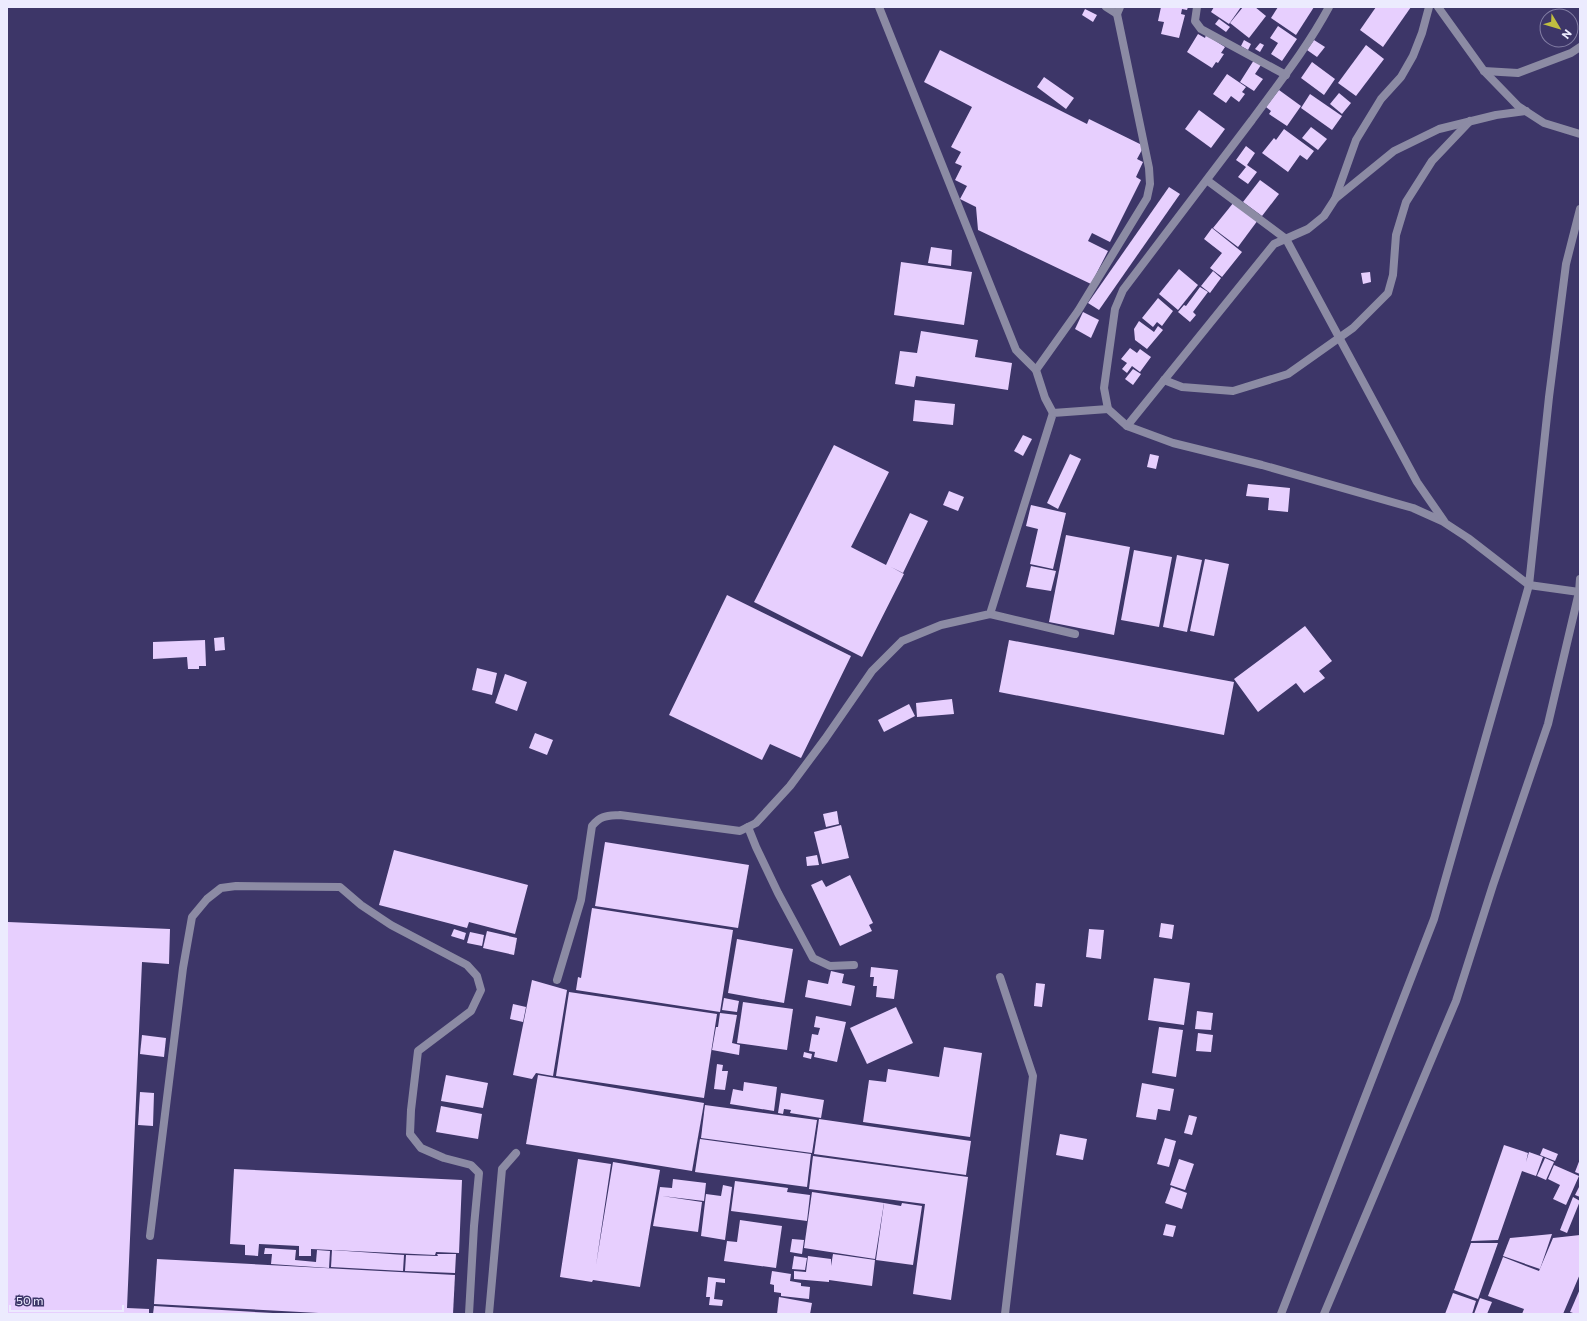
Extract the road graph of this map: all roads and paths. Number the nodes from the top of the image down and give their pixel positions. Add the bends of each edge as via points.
1 (879, 7) edge
2 (1106, 7) edge
3 (1197, 7) edge
4 (1329, 7) edge
5 (1429, 7) edge
6 (1438, 7) edge
7 (1118, 10) edge
8 (1580, 47) edge
9 (1484, 71) junction
10 (1286, 75) junction
11 (1526, 111) junction
12 (1470, 121) junction
13 (1580, 134) edge
14 (1208, 181) junction
15 (1335, 199) junction
16 (1580, 209) edge
17 (1286, 239) junction
18 (1339, 338) junction
19 (1036, 370) junction
20 (1164, 380) junction
21 (1108, 409) junction
22 (1053, 413) junction
23 (1127, 426) junction
24 (1446, 524) junction
25 (1580, 579) edge
26 (1529, 585) junction
27 (1579, 592) junction
28 (990, 614) junction
29 (1075, 634) dead end
30 (748, 827) junction
31 (854, 965) dead end
32 (1000, 977) dead end
33 (557, 980) dead end
34 (516, 1153) dead end
35 (150, 1236) dead end
36 (469, 1314) edge
37 (489, 1314) edge
38 (1005, 1314) edge
39 (1281, 1314) edge
40 (1324, 1314) edge

1 - 19 street via 1016,350
2 - 7 street
3 - 10 street via 1195,21 1201,29
4 - 10 street via 1313,37
5 - 15 street via 1413,56 1356,140
6 - 9 street
7 - 19 street via 1149,168 1150,184 1147,198 1078,312
8 - 9 street via 1571,53 1518,73
9 - 11 street
10 - 14 street
11 - 12 street
11 - 13 street via 1544,123
12 - 15 street via 1439,129 1394,151
12 - 18 street via 1432,161 1406,202 1396,235 1393,275 1388,294
14 - 17 street
14 - 21 street via 1123,290 1115,309 1104,388
15 - 17 street via 1324,216 1308,230
16 - 26 street via 1566,264
17 - 18 street
17 - 20 street via 1274,244
18 - 20 street via 1288,374 1233,390 1182,387
18 - 24 street via 1417,482
19 - 22 street
20 - 23 street
21 - 22 street
21 - 23 street
22 - 28 street
23 - 24 street via 1173,443 1262,465 1413,508
24 - 26 street
25 - 27 street
26 - 27 street
26 - 39 street via 1434,919
27 - 40 street via 1548,724 1492,885 1456,1001
28 - 29 street
28 - 30 street via 941,625 902,641 872,671 790,786 756,823
30 - 31 street via 778,893 813,958 830,966
30 - 33 street via 740,831 620,815 598,818 592,826 581,900
32 - 38 street via 1033,1076
34 - 37 street via 502,1169
35 - 36 street via 183,968 192,917 207,898 221,888 340,887 391,925 467,965 477,976 481,990 471,1011 418,1051 410,1134 420,1148 471,1165 480,1173

